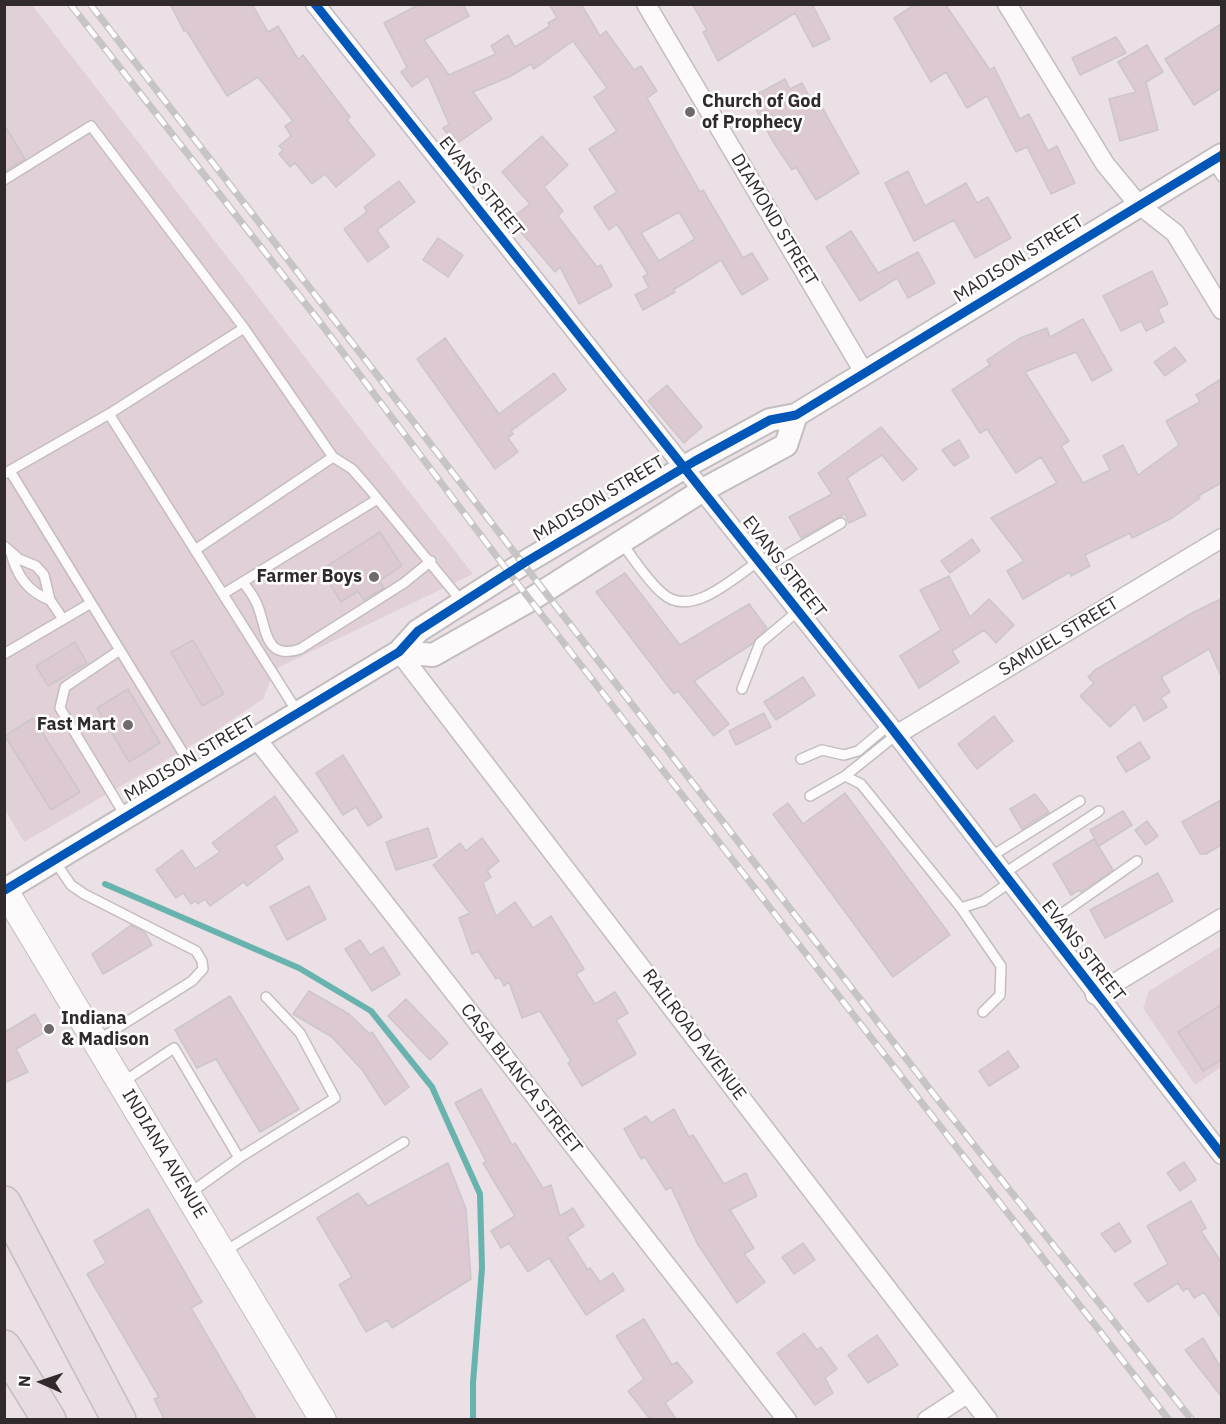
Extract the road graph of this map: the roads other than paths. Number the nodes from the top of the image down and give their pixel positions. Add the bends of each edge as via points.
1 (315, 4) edge
2 (646, 4) edge
3 (1007, 4) edge
4 (1218, 164) edge
5 (4, 180) edge
6 (1138, 204) junction
7 (1221, 310) edge
8 (244, 328) junction
9 (865, 374) junction
10 (109, 414) junction
11 (796, 415) junction
12 (333, 457) junction
13 (684, 468) junction
14 (7, 472) edge
15 (703, 490) junction
16 (376, 500) junction
17 (841, 523) dead end
18 (1221, 538) edge
19 (621, 543) junction
20 (8, 550) edge
21 (195, 550) junction
22 (431, 561) junction
23 (762, 565) junction
24 (243, 582) junction
25 (223, 594) junction
26 (50, 600) junction
27 (91, 603) junction
28 (463, 603) junction
29 (798, 611) junction
30 (63, 619) junction
31 (120, 650) junction
32 (399, 652) junction
33 (4, 654) edge
34 (742, 689) dead end
35 (298, 713) junction
36 (892, 730) junction
37 (256, 738) junction
38 (801, 759) dead end
39 (196, 774) junction
40 (845, 776) junction
41 (810, 796) dead end
42 (1080, 801) dead end
43 (1100, 812) dead end
44 (126, 817) junction
45 (990, 857) junction
46 (54, 860) junction
47 (1137, 861) dead end
48 (1006, 878) junction
49 (5, 889) edge
50 (961, 908) junction
51 (1221, 918) edge
52 (1043, 927) junction
53 (1095, 995) junction
54 (266, 997) dead end
55 (984, 1012) dead end
56 (96, 1041) junction
57 (121, 1083) junction
58 (404, 1142) dead end
59 (1221, 1155) edge
60 (239, 1158) junction
61 (188, 1195) junction
62 (4, 1203) edge
63 (222, 1252) junction
64 (4, 1347) edge
65 (967, 1394) junction
66 (49, 1419) edge
67 (119, 1419) edge
68 (323, 1419) edge
69 (787, 1419) edge
70 (927, 1419) edge
71 (988, 1419) edge

1 - 13 street, EVANS STREET
2 - 9 street, DIAMOND STREET
3 - 6 street via 1105,164
4 - 6 street, MADISON STREET
5 - 8 lane via 92,126
6 - 7 street via 1175,233
6 - 9 street, MADISON STREET
8 - 10 lane
8 - 12 lane
9 - 11 street, MADISON STREET
10 - 14 lane
10 - 21 lane
11 - 13 street, MADISON STREET via 770,420
11 - 15 street via 786,446
12 - 16 lane via 352,469
12 - 21 lane
13 - 15 street, EVANS STREET
13 - 28 street, MADISON STREET
14 - 27 lane
15 - 19 street
15 - 23 street, EVANS STREET
16 - 22 lane
16 - 24 lane
17 - 23 lane
18 - 36 street, SAMUEL STREET
19 - 23 lane via 662,594 676,602 699,600
19 - 32 street via 433,655
20 - 26 lane via 29,590
20 - 26 lane via 36,566 48,583
21 - 25 lane
22 - 24 lane via 404,583 291,652 280,651 267,640 257,602
22 - 28 lane
23 - 29 street, EVANS STREET
24 - 25 lane
25 - 35 lane
26 - 30 lane
27 - 30 lane
27 - 31 lane
28 - 32 street, MADISON STREET via 418,632
29 - 34 lane via 760,643
29 - 36 street, EVANS STREET
30 - 33 lane
31 - 39 lane
31 - 44 lane via 65,687 60,708
32 - 35 street, MADISON STREET
32 - 65 street, RAILROAD AVENUE
35 - 37 street, MADISON STREET
36 - 38 lane via 858,751 844,755 822,750
36 - 40 lane
36 - 45 street, EVANS STREET
37 - 39 street, MADISON STREET
37 - 69 street, CASA BLANCA STREET
39 - 44 street, MADISON STREET
40 - 41 lane
40 - 50 lane via 861,784
42 - 45 lane
43 - 48 lane
44 - 46 street, MADISON STREET
45 - 48 street, EVANS STREET
46 - 49 street, MADISON STREET
46 - 56 lane via 71,885 196,951 202,961 203,969 192,981
47 - 52 lane
48 - 50 lane via 983,902
48 - 52 street, EVANS STREET
49 - 56 main road, INDIANA AVENUE
50 - 55 lane via 1001,966 1000,994
51 - 53 street
52 - 53 street, EVANS STREET
53 - 59 street, EVANS STREET
54 - 60 lane via 300,1033 335,1098
56 - 57 main road, INDIANA AVENUE
57 - 60 lane via 174,1048
57 - 61 main road, INDIANA AVENUE
58 - 63 lane
60 - 61 lane
61 - 63 main road, INDIANA AVENUE
62 - 67 highway
63 - 68 main road, INDIANA AVENUE
64 - 66 highway
65 - 70 street
65 - 71 street, RAILROAD AVENUE

